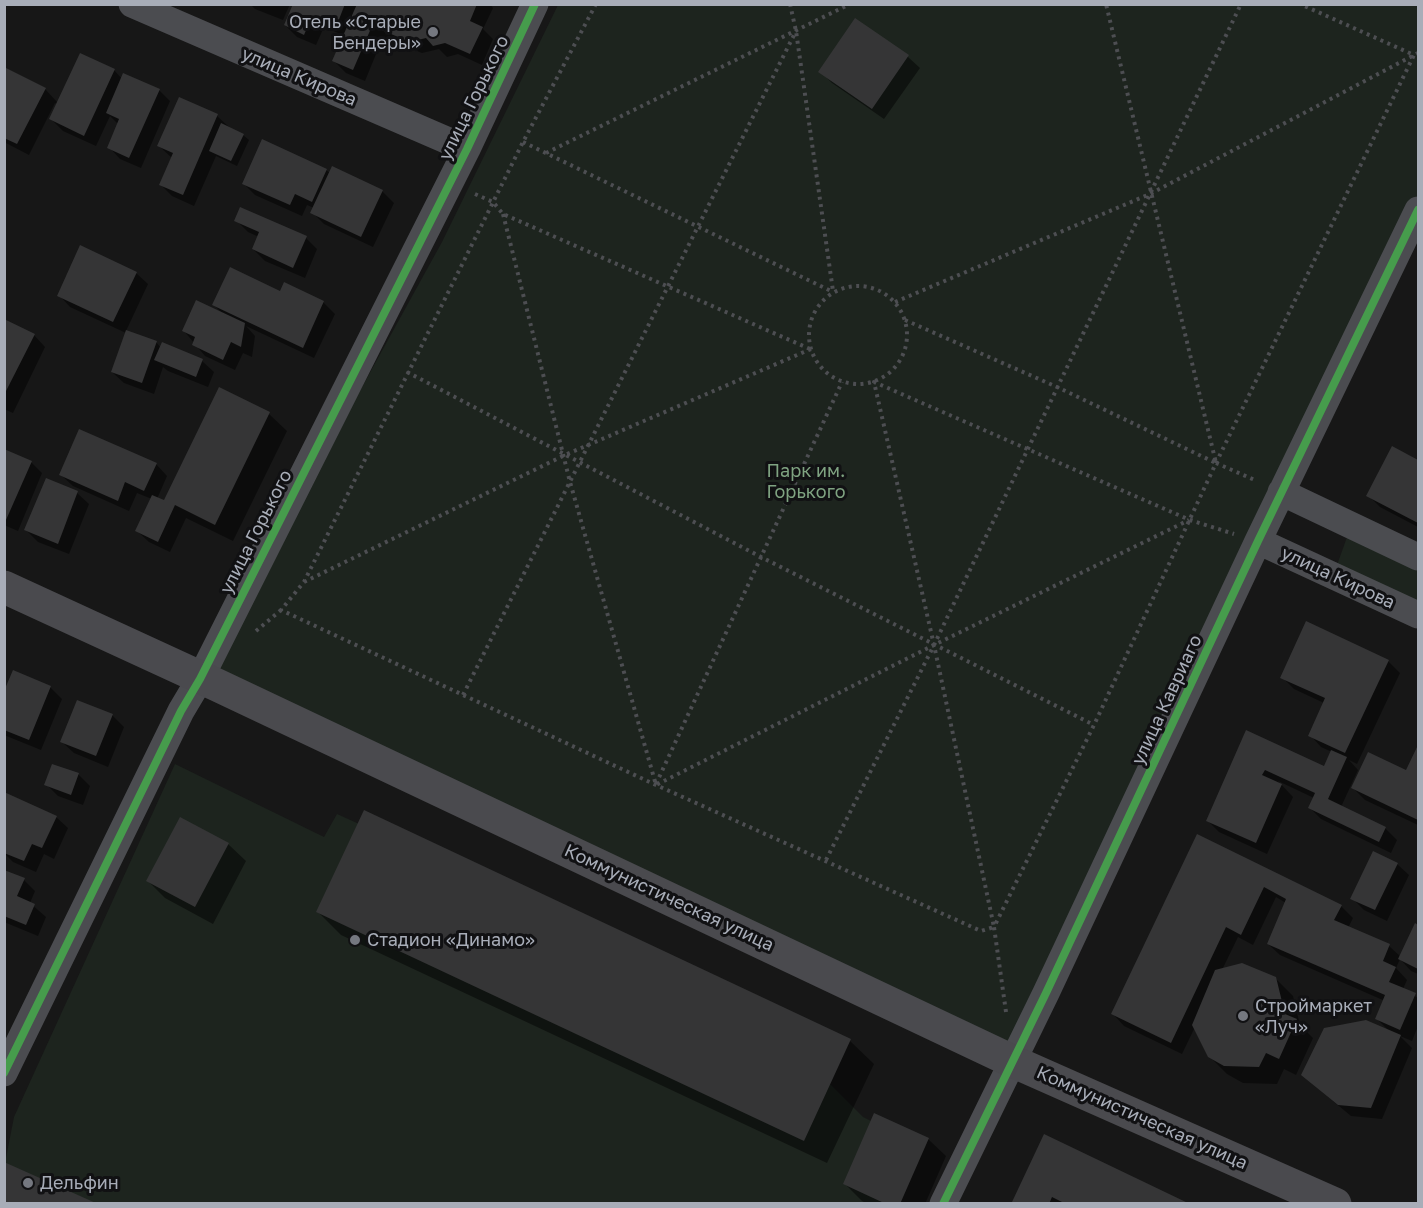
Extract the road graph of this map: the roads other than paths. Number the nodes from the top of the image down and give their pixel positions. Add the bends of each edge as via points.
1 (132, 4) edge
2 (535, 4) edge
3 (467, 149) junction
4 (1419, 210) edge
5 (1281, 492) junction
6 (1258, 541) junction
7 (1419, 557) edge
8 (4, 587) edge
9 (1419, 615) edge
10 (201, 679) junction
11 (1012, 1061) junction
12 (4, 1072) edge
13 (943, 1203) edge
14 (1335, 1203) edge

1 - 3 street, улица Кирова
2 - 3 street, улица Горького
3 - 10 street, улица Горького
4 - 5 street, улица Кавриаго
5 - 6 street, улица Кавриаго
5 - 7 street
6 - 9 street, улица Кирова
6 - 11 street, улица Кавриаго
8 - 10 main road, Коммунистическая улица
10 - 11 main road, Коммунистическая улица
10 - 12 street, улица Горького via 181,711
11 - 13 street, улица Кавриаго
11 - 14 main road, Коммунистическая улица

